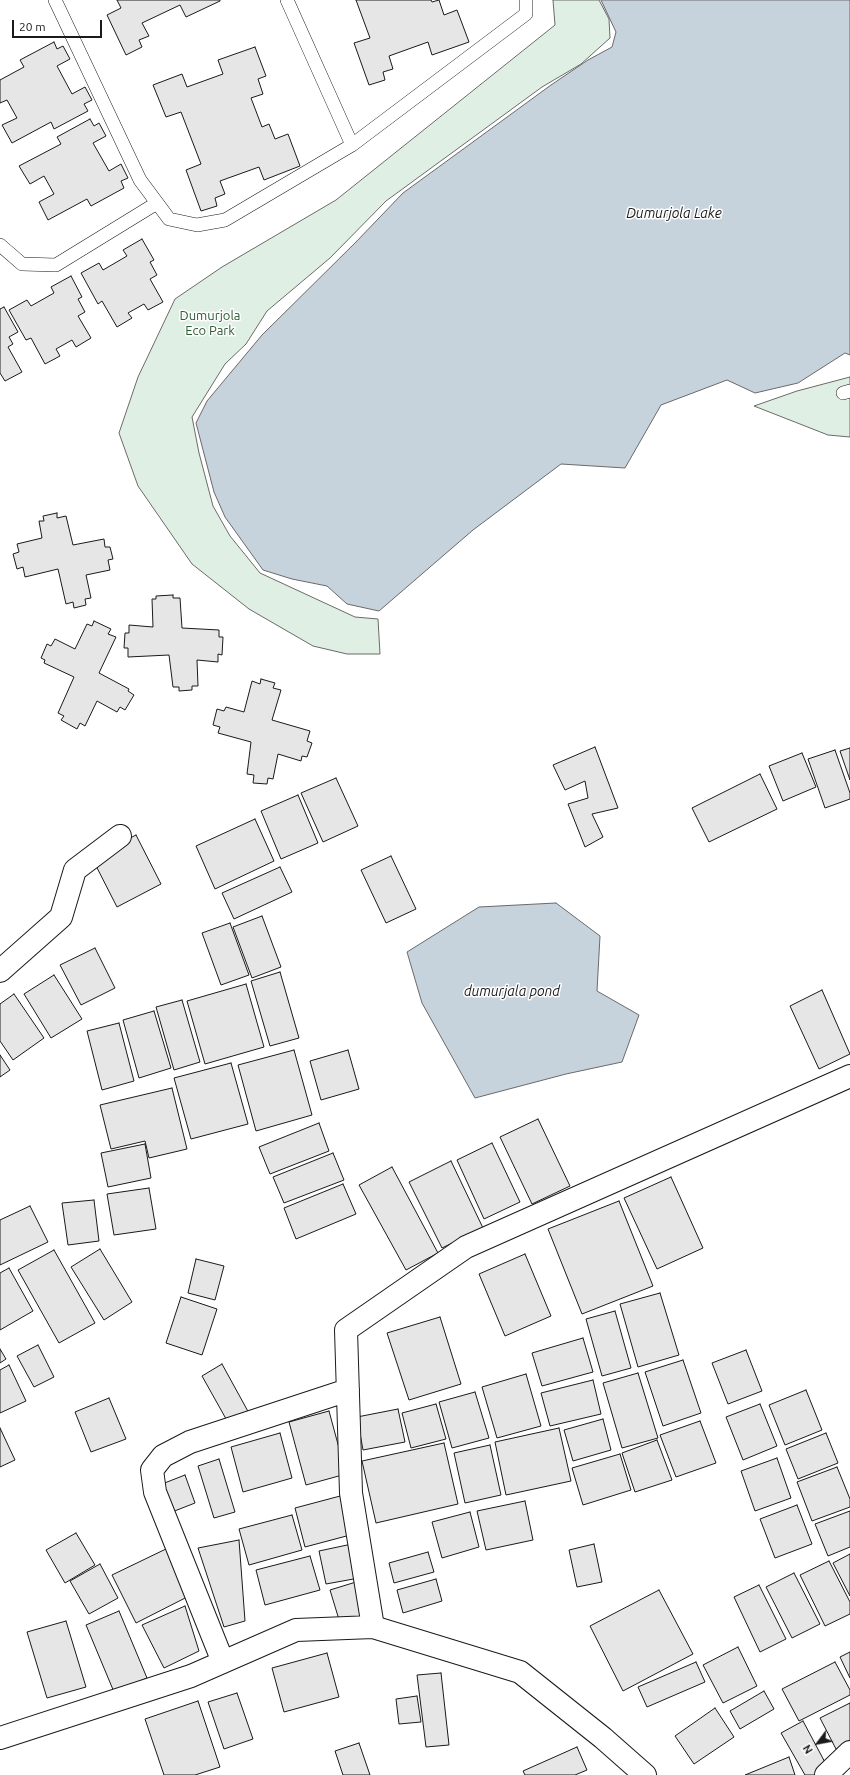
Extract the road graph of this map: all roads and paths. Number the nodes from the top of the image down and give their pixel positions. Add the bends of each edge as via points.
1 (55, 0) edge
2 (286, 0) edge
3 (526, 0) edge
4 (352, 145) junction
5 (157, 203) junction
6 (0, 245) edge
7 (120, 836) dead end
8 (0, 971) edge
9 (850, 1076) edge
10 (348, 1390) junction
11 (372, 1627) junction
12 (223, 1662) junction
13 (0, 1738) edge
14 (850, 1752) edge
15 (645, 1775) edge
16 (826, 1775) edge

1 - 5 lane via 140,180
2 - 4 lane
3 - 4 lane via 526,14
4 - 5 lane via 225,220 197,225 168,219
5 - 6 lane via 56,265 22,264
7 - 8 street via 75,870 61,917
9 - 10 street via 466,1247 346,1330
10 - 11 street via 351,1493
10 - 12 street via 190,1442 163,1456 152,1470 155,1492
11 - 12 street via 296,1630
11 - 15 street via 520,1672
12 - 13 street via 191,1676
14 - 16 street

